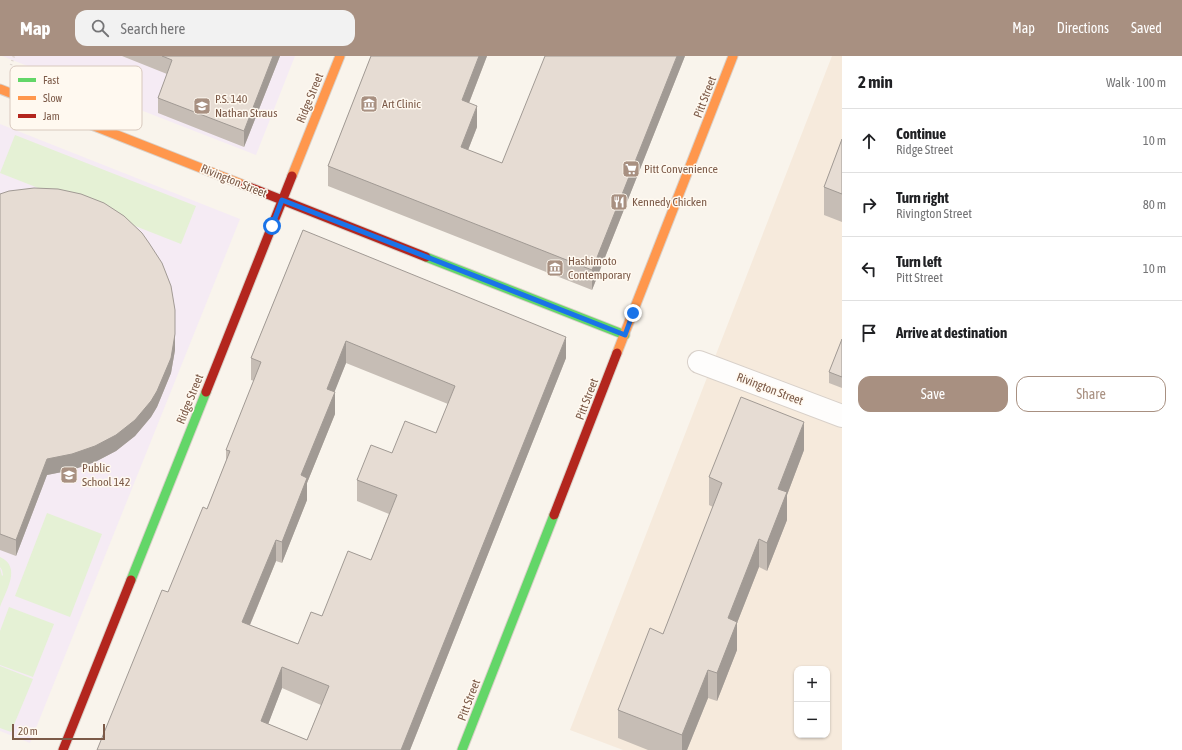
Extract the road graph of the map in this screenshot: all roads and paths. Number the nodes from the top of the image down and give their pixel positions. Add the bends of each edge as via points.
1 (14, 56) edge
2 (340, 56) edge
3 (733, 56) edge
4 (10, 66) edge
5 (0, 89) edge
6 (10, 93) edge
7 (104, 130) edge
8 (282, 200) junction
9 (625, 335) junction
10 (698, 362) dead end
11 (842, 416) edge
12 (63, 750) edge
13 (462, 750) edge

1 - 4 path
2 - 8 street, Ridge Street
3 - 9 street, Pitt Street
5 - 6 street, Rivington Street
7 - 8 street, Rivington Street
8 - 9 street, Rivington Street
8 - 12 street, Ridge Street
9 - 13 street, Pitt Street
10 - 11 street, Rivington Street

